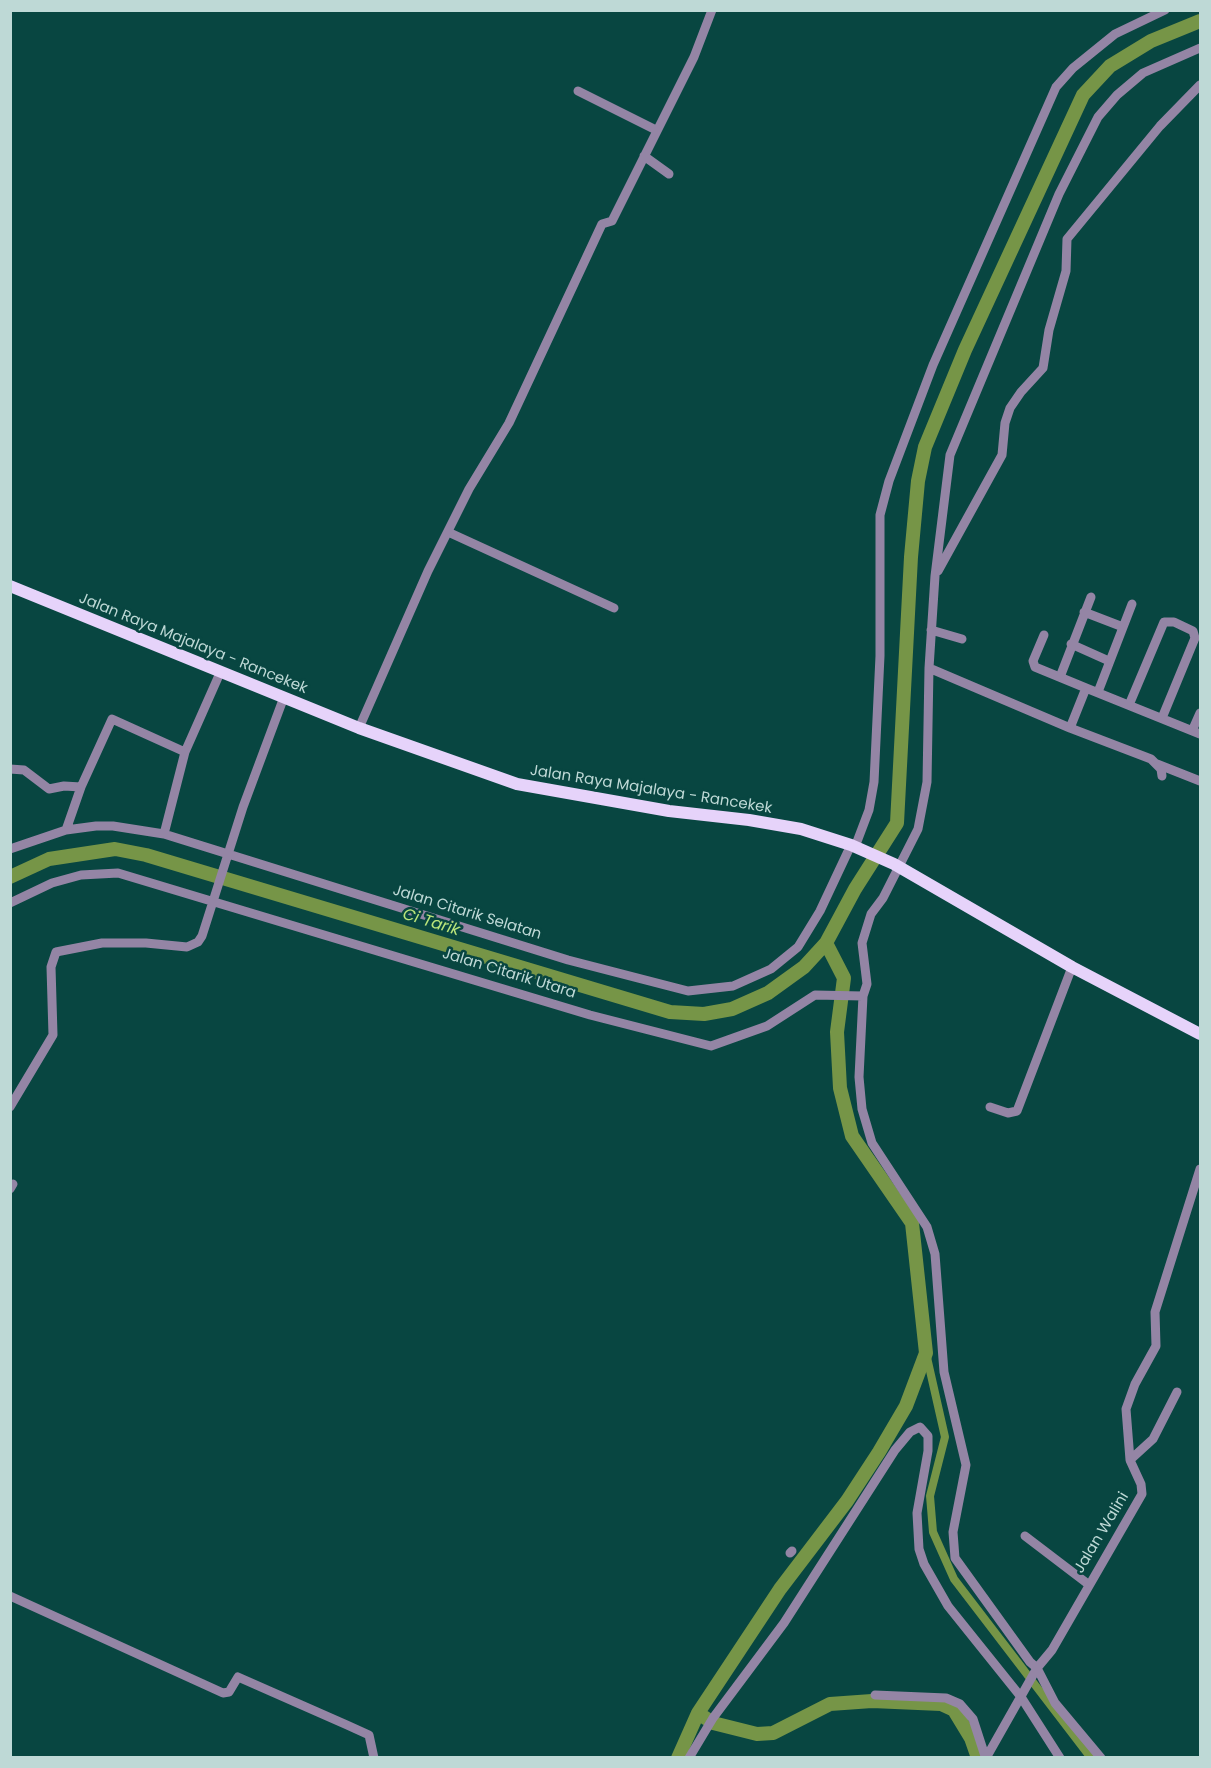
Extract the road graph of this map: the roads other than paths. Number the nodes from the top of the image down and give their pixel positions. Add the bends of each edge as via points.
1 (712, 10) edge
2 (1165, 10) edge
3 (1200, 48) edge
4 (1200, 85) edge
5 (578, 91) dead end
6 (656, 130) junction
7 (644, 156) junction
8 (669, 174) dead end
9 (448, 532) junction
10 (935, 576) junction
11 (10, 586) edge
12 (1090, 597) dead end
13 (1132, 604) dead end
14 (614, 608) dead end
15 (1084, 612) junction
16 (1123, 627) junction
17 (931, 630) junction
18 (1044, 635) dead end
19 (962, 639) dead end
20 (1071, 644) junction
21 (1109, 661) junction
22 (929, 668) junction
23 (220, 673) junction
24 (1060, 676) junction
25 (1086, 688) junction
26 (1098, 692) junction
27 (284, 697) junction
28 (1129, 705) junction
29 (1200, 713) edge
30 (1162, 718) junction
31 (359, 728) junction
32 (1070, 728) junction
33 (1196, 733) edge
34 (185, 752) junction
35 (1157, 764) junction
36 (10, 769) edge
37 (1162, 776) dead end
38 (1200, 781) edge
39 (81, 787) junction
40 (66, 830) junction
41 (164, 834) junction
42 (857, 848) junction
43 (10, 849) edge
44 (227, 855) junction
45 (896, 866) junction
46 (214, 898) junction
47 (10, 903) edge
48 (1072, 967) junction
49 (861, 996) junction
50 (1200, 1034) edge
51 (10, 1107) edge
52 (990, 1107) dead end
53 (1200, 1169) edge
54 (1177, 1392) dead end
55 (1130, 1460) junction
56 (1025, 1536) dead end
57 (1088, 1584) junction
58 (10, 1596) edge
59 (1037, 1669) junction
60 (875, 1695) dead end
61 (1022, 1695) junction
62 (373, 1756) edge
63 (986, 1757) edge
64 (689, 1758) edge
65 (1060, 1758) edge
66 (1101, 1758) edge

1 - 6 street via 694,57
2 - 42 street, Jalan Citarik Selatan via 1115,34 1056,87 933,365 892,471 880,515 880,656 874,782
3 - 10 street via 1130,82 1105,107 1077,155 950,455
4 - 10 street via 1160,126 1067,239 1066,270 1043,368 1011,408 1005,423 1002,455
5 - 6 street
6 - 7 street
7 - 8 street
7 - 9 street via 612,221 602,224 509,423
9 - 14 street
9 - 31 street
10 - 17 street
11 - 23 main road, Jalan Raya Majalaya - Rancekek
12 - 15 street
13 - 16 street
15 - 16 street
15 - 20 street
16 - 21 street
17 - 19 street
17 - 22 street
18 - 24 street via 1034,666
20 - 21 street
20 - 24 street
21 - 26 street
22 - 32 street
22 - 45 street via 927,782 918,829
23 - 27 main road, Jalan Raya Majalaya - Rancekek
23 - 34 street
24 - 25 street
25 - 26 street
25 - 32 street
26 - 28 street
27 - 31 main road, Jalan Raya Majalaya - Rancekek
27 - 44 street
28 - 30 street
28 - 30 street via 1164,622 1174,622 1189,628 1195,638
29 - 33 street
30 - 33 street
31 - 42 main road, Jalan Raya Majalaya - Rancekek via 517,784 801,829
32 - 35 street
34 - 39 street via 112,719
34 - 41 street
35 - 37 street
35 - 38 street
36 - 39 street via 24,770 49,789
39 - 40 street
40 - 41 street, Jalan Citarik Selatan via 113,826
40 - 43 street, Jalan Citarik Selatan
41 - 44 street, Jalan Citarik Selatan
42 - 44 street, Jalan Citarik Selatan via 798,947 771,969 733,986 688,991 568,960
42 - 45 main road, Jalan Raya Majalaya - Rancekek
44 - 46 street
45 - 48 main road, Jalan Raya Majalaya - Rancekek
45 - 49 street via 871,915 862,943 867,984
46 - 47 street, Jalan Citarik Utara via 128,875 96,873 52,884
46 - 49 street, Jalan Citarik Utara via 590,1015 711,1046 767,1026 814,995
46 - 51 street via 202,936 193,945 102,943 56,952 51,967 53,1035
48 - 50 main road, Jalan Raya Majalaya - Rancekek
48 - 52 street via 1017,1111 1008,1113
49 - 59 street via 862,1109 872,1143 927,1227 935,1254 944,1372 966,1465 953,1532 956,1558
53 - 55 street, Jalan Walini via 1155,1312 1156,1346 1126,1409
54 - 55 street via 1153,1439
55 - 57 street, Jalan Walini via 1142,1494
56 - 57 street
57 - 59 street, Jalan Walini via 1052,1650
58 - 62 street via 223,1693 229,1692 236,1678 243,1679 369,1736
59 - 61 street, Jalan Walini
59 - 66 street via 1055,1703
60 - 63 street via 946,1698 960,1704 973,1719
61 - 63 street, Jalan Walini
61 - 64 street via 948,1606 924,1564 917,1513 928,1436 917,1427 900,1444 784,1623 711,1721
61 - 65 street

